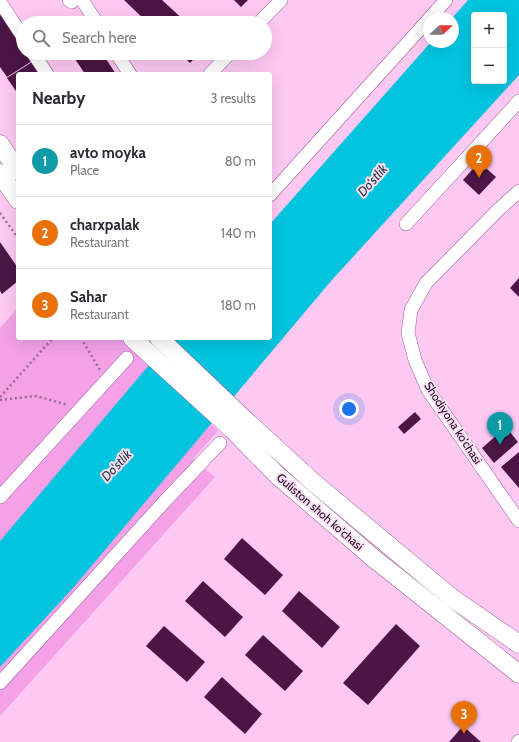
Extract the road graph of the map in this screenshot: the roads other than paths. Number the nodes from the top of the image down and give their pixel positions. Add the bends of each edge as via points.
1 (281, 0) edge
2 (446, 0) edge
3 (74, 1) edge
4 (0, 2) edge
5 (436, 12) edge
6 (90, 16) edge
7 (266, 16) edge
8 (16, 26) edge
9 (423, 27) edge
10 (38, 60) edge
11 (121, 60) edge
12 (223, 60) edge
13 (46, 72) edge
14 (129, 72) edge
15 (212, 72) edge
16 (519, 101) edge
17 (0, 144) edge
18 (16, 168) edge
19 (0, 173) edge
20 (519, 191) edge
21 (272, 193) edge
22 (16, 197) edge
23 (406, 224) dead end
24 (134, 340) edge
25 (161, 340) edge
26 (127, 358) dead end
27 (238, 424) junction
28 (220, 443) dead end
29 (0, 497) edge
30 (519, 521) edge
31 (519, 644) edge
32 (519, 674) edge
33 (0, 684) edge

1 - 7 street
2 - 5 street
3 - 6 street
4 - 8 street
9 - 21 street
10 - 13 street
11 - 14 street
12 - 15 street
16 - 23 street
17 - 18 main road
19 - 22 main road
20 - 30 street, Shodiyona ko'chasi via 426,283 411,310 408,333 415,360 428,390
24 - 27 main road, Guliston shoh ko'chasi
25 - 27 main road, Guliston shoh ko'chasi
26 - 29 street
27 - 31 main road, Guliston shoh ko'chasi via 313,482 452,598
27 - 32 main road, Guliston shoh ko'chasi via 277,475 372,557
28 - 33 street

